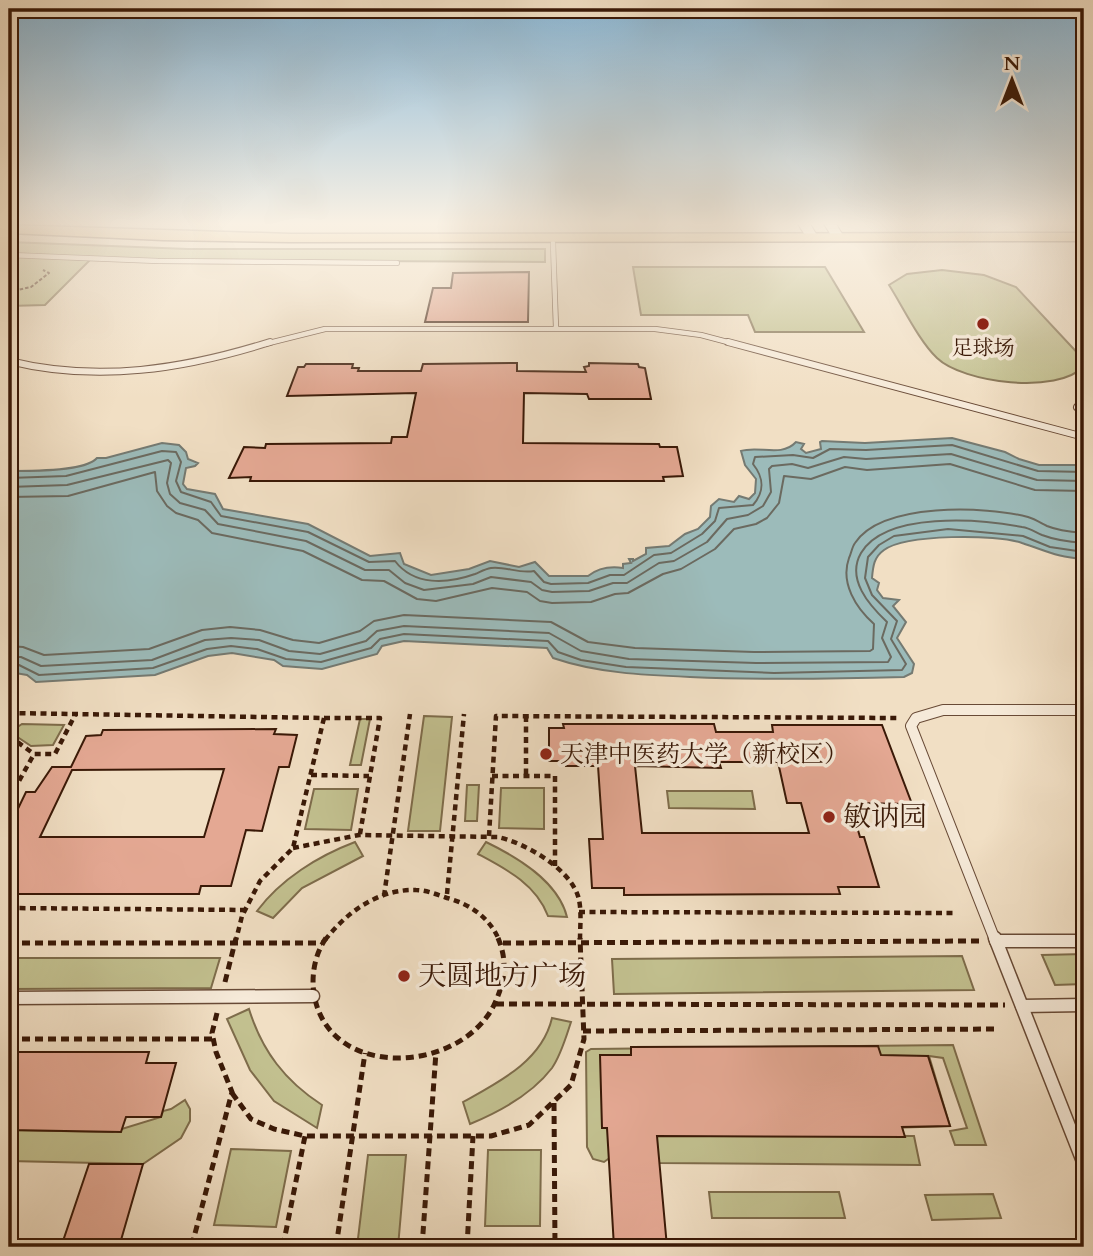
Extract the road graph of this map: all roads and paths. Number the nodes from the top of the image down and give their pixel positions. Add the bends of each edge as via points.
1 (37, 283) edge
2 (554, 283) edge
3 (9, 292) edge
4 (556, 328) junction
5 (9, 361) edge
6 (1084, 437) edge
7 (1084, 710) edge
8 (9, 713) edge
9 (75, 715) junction
10 (410, 715) dead end
11 (464, 715) dead end
12 (526, 716) junction
13 (324, 718) junction
14 (916, 718) junction
15 (9, 736) edge
16 (34, 754) junction
17 (311, 775) junction
18 (369, 776) junction
19 (492, 776) junction
20 (526, 776) junction
21 (9, 799) edge
22 (359, 835) junction
23 (393, 835) junction
24 (453, 836) junction
25 (489, 836) junction
26 (293, 848) junction
27 (555, 867) junction
28 (447, 895) junction
29 (384, 896) junction
30 (9, 908) edge
31 (245, 910) junction
32 (579, 912) junction
33 (957, 913) dead end
34 (996, 941) junction
35 (1084, 941) edge
36 (9, 943) edge
37 (235, 943) junction
38 (322, 943) junction
39 (503, 943) junction
40 (580, 943) junction
41 (313, 996) junction
42 (221, 997) junction
43 (9, 998) edge
44 (496, 1004) junction
45 (582, 1004) junction
46 (1084, 1005) edge
47 (1021, 1006) junction
48 (999, 1029) dead end
49 (583, 1031) junction
50 (9, 1039) edge
51 (213, 1039) junction
52 (436, 1052) junction
53 (365, 1053) junction
54 (232, 1092) junction
55 (554, 1103) junction
56 (306, 1136) junction
57 (353, 1136) junction
58 (430, 1136) junction
59 (473, 1136) junction
60 (1084, 1164) edge
61 (283, 1247) edge
62 (336, 1247) edge
63 (422, 1247) edge
64 (467, 1247) edge
65 (555, 1247) edge

1 - 3 path
2 - 4 lane
4 - 5 lane via 325,329 212,359 141,370 69,371
4 - 6 lane via 632,328 701,335
7 - 14 lane via 943,710
8 - 9 path
9 - 13 path
9 - 16 path via 55,754
10 - 23 path
11 - 24 path
12 - 14 path
12 - 19 path via 496,716
12 - 20 path
13 - 17 path
13 - 18 path via 380,718
14 - 34 lane via 911,726
15 - 16 path
16 - 21 path
17 - 18 path
17 - 26 path
18 - 22 path
19 - 20 path
19 - 25 path
20 - 27 path via 555,776
22 - 23 path
22 - 26 path
23 - 24 path
23 - 29 path
24 - 25 path
24 - 28 path
25 - 27 path via 517,841
26 - 31 path via 261,881
27 - 32 path via 572,883
28 - 29 path via 417,890
28 - 39 path via 476,908 491,921
29 - 38 path via 349,914
30 - 31 path
31 - 37 path
32 - 33 path
32 - 40 path
34 - 35 lane
34 - 40 path
34 - 47 lane
36 - 37 path
37 - 38 path
37 - 42 path
38 - 41 path via 313,966
39 - 40 path
39 - 44 path via 506,976
40 - 45 path
41 - 42 lane
41 - 53 path via 320,1018 331,1032
42 - 43 lane
42 - 51 path
44 - 45 path
44 - 52 path via 473,1032
45 - 47 path
45 - 49 path
46 - 47 lane
47 - 60 lane
48 - 49 path
49 - 55 path via 571,1085
50 - 51 path
51 - 54 path
52 - 53 path via 407,1059
52 - 58 path
53 - 57 path
54 - 56 path via 251,1119
54 - 61 path via 192,1245
55 - 59 path via 530,1125 502,1134
55 - 65 path
56 - 57 path
56 - 61 path
57 - 58 path
57 - 62 path
58 - 59 path
58 - 63 path
59 - 64 path

